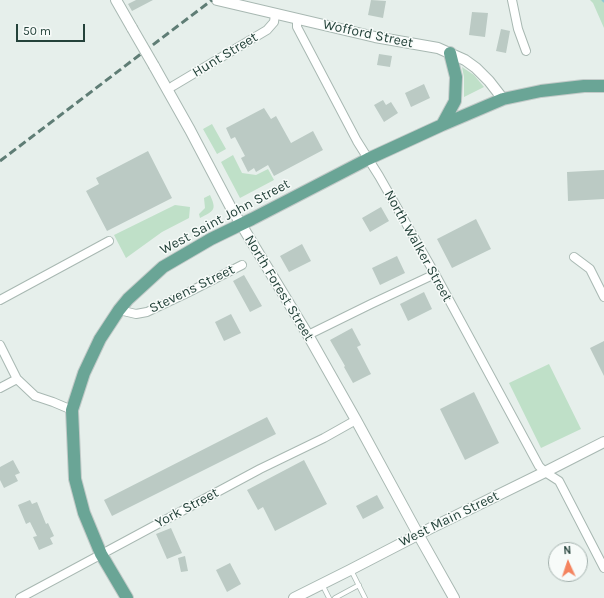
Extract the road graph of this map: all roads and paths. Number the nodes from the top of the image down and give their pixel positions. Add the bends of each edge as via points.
1 (116, 0) edge
2 (217, 0) edge
3 (512, 0) edge
4 (276, 14) junction
5 (297, 19) junction
6 (526, 51) dead end
7 (450, 53) junction
8 (604, 86) edge
9 (167, 90) junction
10 (503, 99) junction
11 (442, 125) junction
12 (368, 159) junction
13 (242, 224) junction
14 (109, 241) dead end
15 (574, 257) dead end
16 (242, 265) dead end
17 (435, 274) junction
18 (604, 297) edge
19 (0, 300) edge
20 (119, 310) junction
21 (308, 335) junction
22 (0, 345) edge
23 (17, 378) junction
24 (0, 388) edge
25 (72, 410) junction
26 (356, 420) junction
27 (604, 442) edge
28 (545, 472) junction
29 (418, 534) junction
30 (101, 554) junction
31 (604, 568) edge
32 (350, 570) junction
33 (321, 584) junction
34 (359, 585) junction
35 (301, 596) edge
36 (20, 598) edge
37 (127, 598) edge
38 (328, 598) edge
39 (335, 598) edge
40 (365, 598) edge
41 (454, 598) edge

1 - 9 street, North Forest Street, bridge
2 - 4 street, Wofford Street
3 - 6 street
4 - 5 street, Wofford Street
4 - 9 street, Hunt Street via 274,22 267,30
5 - 7 street, Wofford Street via 438,48
5 - 12 street, North Walker Street via 297,27
7 - 10 street, Wofford Street via 476,68
7 - 11 main road via 456,77 455,102
8 - 10 main road, West Saint John Street via 541,91
9 - 13 street, North Forest Street
10 - 11 main road, West Saint John Street
11 - 12 main road, West Saint John Street
12 - 13 main road, West Saint John Street
12 - 17 street, North Walker Street
13 - 20 main road, West Saint John Street via 163,267
13 - 21 street, North Forest Street
14 - 19 street
15 - 18 street via 590,269
16 - 20 street, Stevens Street via 148,312 136,314
17 - 21 street
17 - 28 street, North Walker Street via 539,466
20 - 25 main road, West Saint John Street via 100,338 84,373
21 - 26 street, North Forest Street
22 - 23 street
23 - 24 street
23 - 25 street via 35,396
25 - 30 main road, West Saint John Street via 75,479 84,513
26 - 29 street, North Forest Street
26 - 30 street, York Street
27 - 28 street, West Main Street
28 - 29 street, West Main Street
28 - 31 street, North Walker Street via 559,481
29 - 32 street, West Main Street
29 - 41 street, North Forest Street
30 - 36 street, York Street
30 - 37 main road, West Saint John Street
32 - 33 street, West Main Street
32 - 34 lane
33 - 35 street, West Main Street
33 - 38 lane
34 - 39 lane
34 - 40 lane

